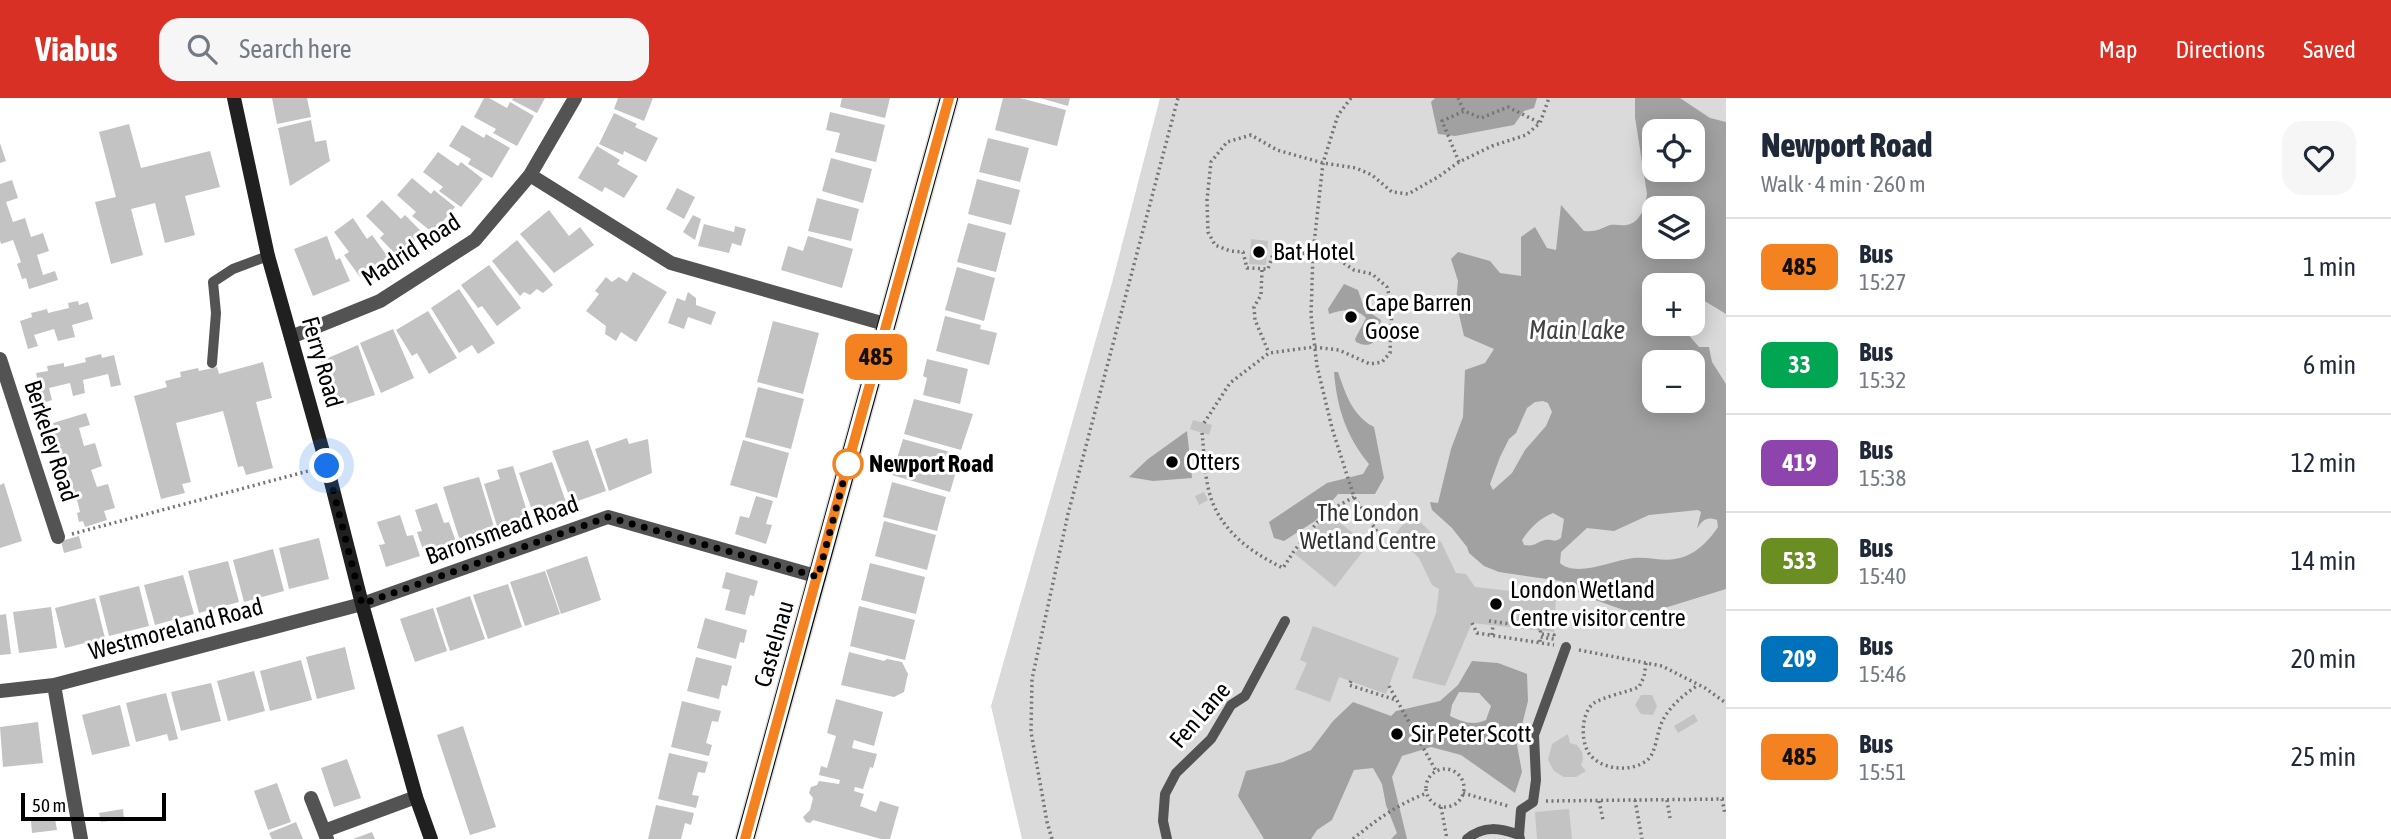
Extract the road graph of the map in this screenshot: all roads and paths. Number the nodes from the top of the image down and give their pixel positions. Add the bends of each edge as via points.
1 (234, 98) edge
2 (575, 98) edge
3 (949, 98) edge
4 (1178, 98) edge
5 (1351, 98) edge
6 (1458, 98) edge
7 (1549, 98) edge
8 (1464, 111) junction
9 (1540, 123) junction
10 (1460, 162) junction
11 (1323, 163) junction
12 (530, 175) junction
13 (1312, 253) junction
14 (268, 256) junction
15 (1262, 270) junction
16 (885, 324) junction
17 (291, 337) junction
18 (1314, 347) junction
19 (1269, 353) junction
20 (0, 359) edge
21 (212, 363) dead end
22 (16, 407) junction
23 (0, 409) edge
24 (1204, 423) dead end
25 (1202, 433) dead end
26 (327, 466) junction
27 (1353, 495) junction
28 (58, 537) joint
29 (1384, 542) dead end
30 (818, 577) junction
31 (362, 604) junction
32 (1285, 621) dead end
33 (1489, 621) dead end
34 (1472, 623) dead end
35 (1493, 625) dead end
36 (1492, 635) junction
37 (1540, 642) junction
38 (1566, 647) junction
39 (1646, 663) junction
40 (1351, 681) dead end
41 (54, 685) junction
42 (1698, 685) junction
43 (1389, 686) dead end
44 (0, 691) edge
45 (1397, 700) junction
46 (1726, 703) edge
47 (1436, 771) junction
48 (1427, 793) junction
49 (1463, 793) junction
50 (416, 797) junction
51 (311, 798) dead end
52 (1667, 799) junction
53 (1724, 799) edge
54 (1635, 800) junction
55 (1599, 801) junction
56 (1533, 802) junction
57 (1441, 807) junction
58 (1521, 810) junction
59 (1725, 814) edge
60 (1670, 818) dead end
61 (1603, 820) dead end
62 (326, 835) edge
63 (1519, 837) edge
64 (80, 839) edge
65 (431, 839) edge
66 (745, 839) edge
67 (1052, 839) edge
68 (1167, 839) edge
69 (1353, 839) edge
70 (1447, 839) edge
71 (1467, 839) edge
72 (1642, 839) edge

1 - 14 street, Ferry Road
2 - 12 street, Madrid Road
3 - 16 main road, Castelnau
4 - 67 path via 1068,514 1032,679 1031,732
5 - 11 path via 1338,115
6 - 8 path
7 - 9 path
8 - 9 path via 1481,118 1508,107
8 - 10 path via 1442,121
9 - 10 path via 1527,135
10 - 11 path via 1408,194 1392,192 1356,167
11 - 13 path
11 - 15 path via 1277,150 1251,135 1227,142 1211,162 1208,232 1215,245 1243,252 1247,268
12 - 16 street via 671,263
12 - 17 street, Madrid Road via 475,240 380,300
13 - 15 path via 1273,254 1268,269
13 - 18 path
13 - 18 path via 1333,256 1354,270 1371,274 1387,287 1392,307 1390,353 1382,362 1370,364
14 - 17 street, Ferry Road
14 - 21 lane via 213,282
15 - 19 path via 1255,320
16 - 30 main road, Castelnau
17 - 26 street, Ferry Road
18 - 19 path
18 - 27 path
19 - 24 path via 1230,383
20 - 22 street, Berkeley Road
22 - 23 street
22 - 28 street, Berkeley Road
25 - 27 path via 1208,487 1217,514 1236,537 1283,568 1325,513
26 - 28 path
26 - 31 street, Ferry Road
27 - 29 path
30 - 31 street, Baronsmead Road via 608,517
30 - 66 main road, Castelnau
31 - 41 street, Westmoreland Road
31 - 50 street, Ferry Road
32 - 68 lane, Fen Lane via 1245,696 1231,705 1211,739 1176,773 1165,794
33 - 37 path via 1541,628 1541,634 1554,637 1541,637
34 - 36 path via 1477,633
35 - 36 path
36 - 37 path
37 - 38 path
38 - 39 path
38 - 56 lane via 1534,734
39 - 42 path
39 - 42 path via 1639,688 1593,704 1584,716 1590,756 1607,768 1628,768 1654,754 1665,716
40 - 45 path via 1349,685
41 - 44 street, Westmoreland Road
41 - 64 street
42 - 46 path
43 - 45 path
45 - 47 path
47 - 48 path via 1428,779
47 - 49 path via 1454,772 1464,784
48 - 57 path via 1432,803
48 - 69 path via 1381,816
49 - 57 path via 1459,802
49 - 58 path
50 - 62 street
50 - 65 street, Ferry Road
51 - 62 street
52 - 53 path
52 - 54 path
52 - 60 path
53 - 59 path
54 - 55 path
54 - 72 path
55 - 56 path
55 - 61 path
56 - 58 lane
57 - 70 path
58 - 63 lane
63 - 71 lane via 1497,827

